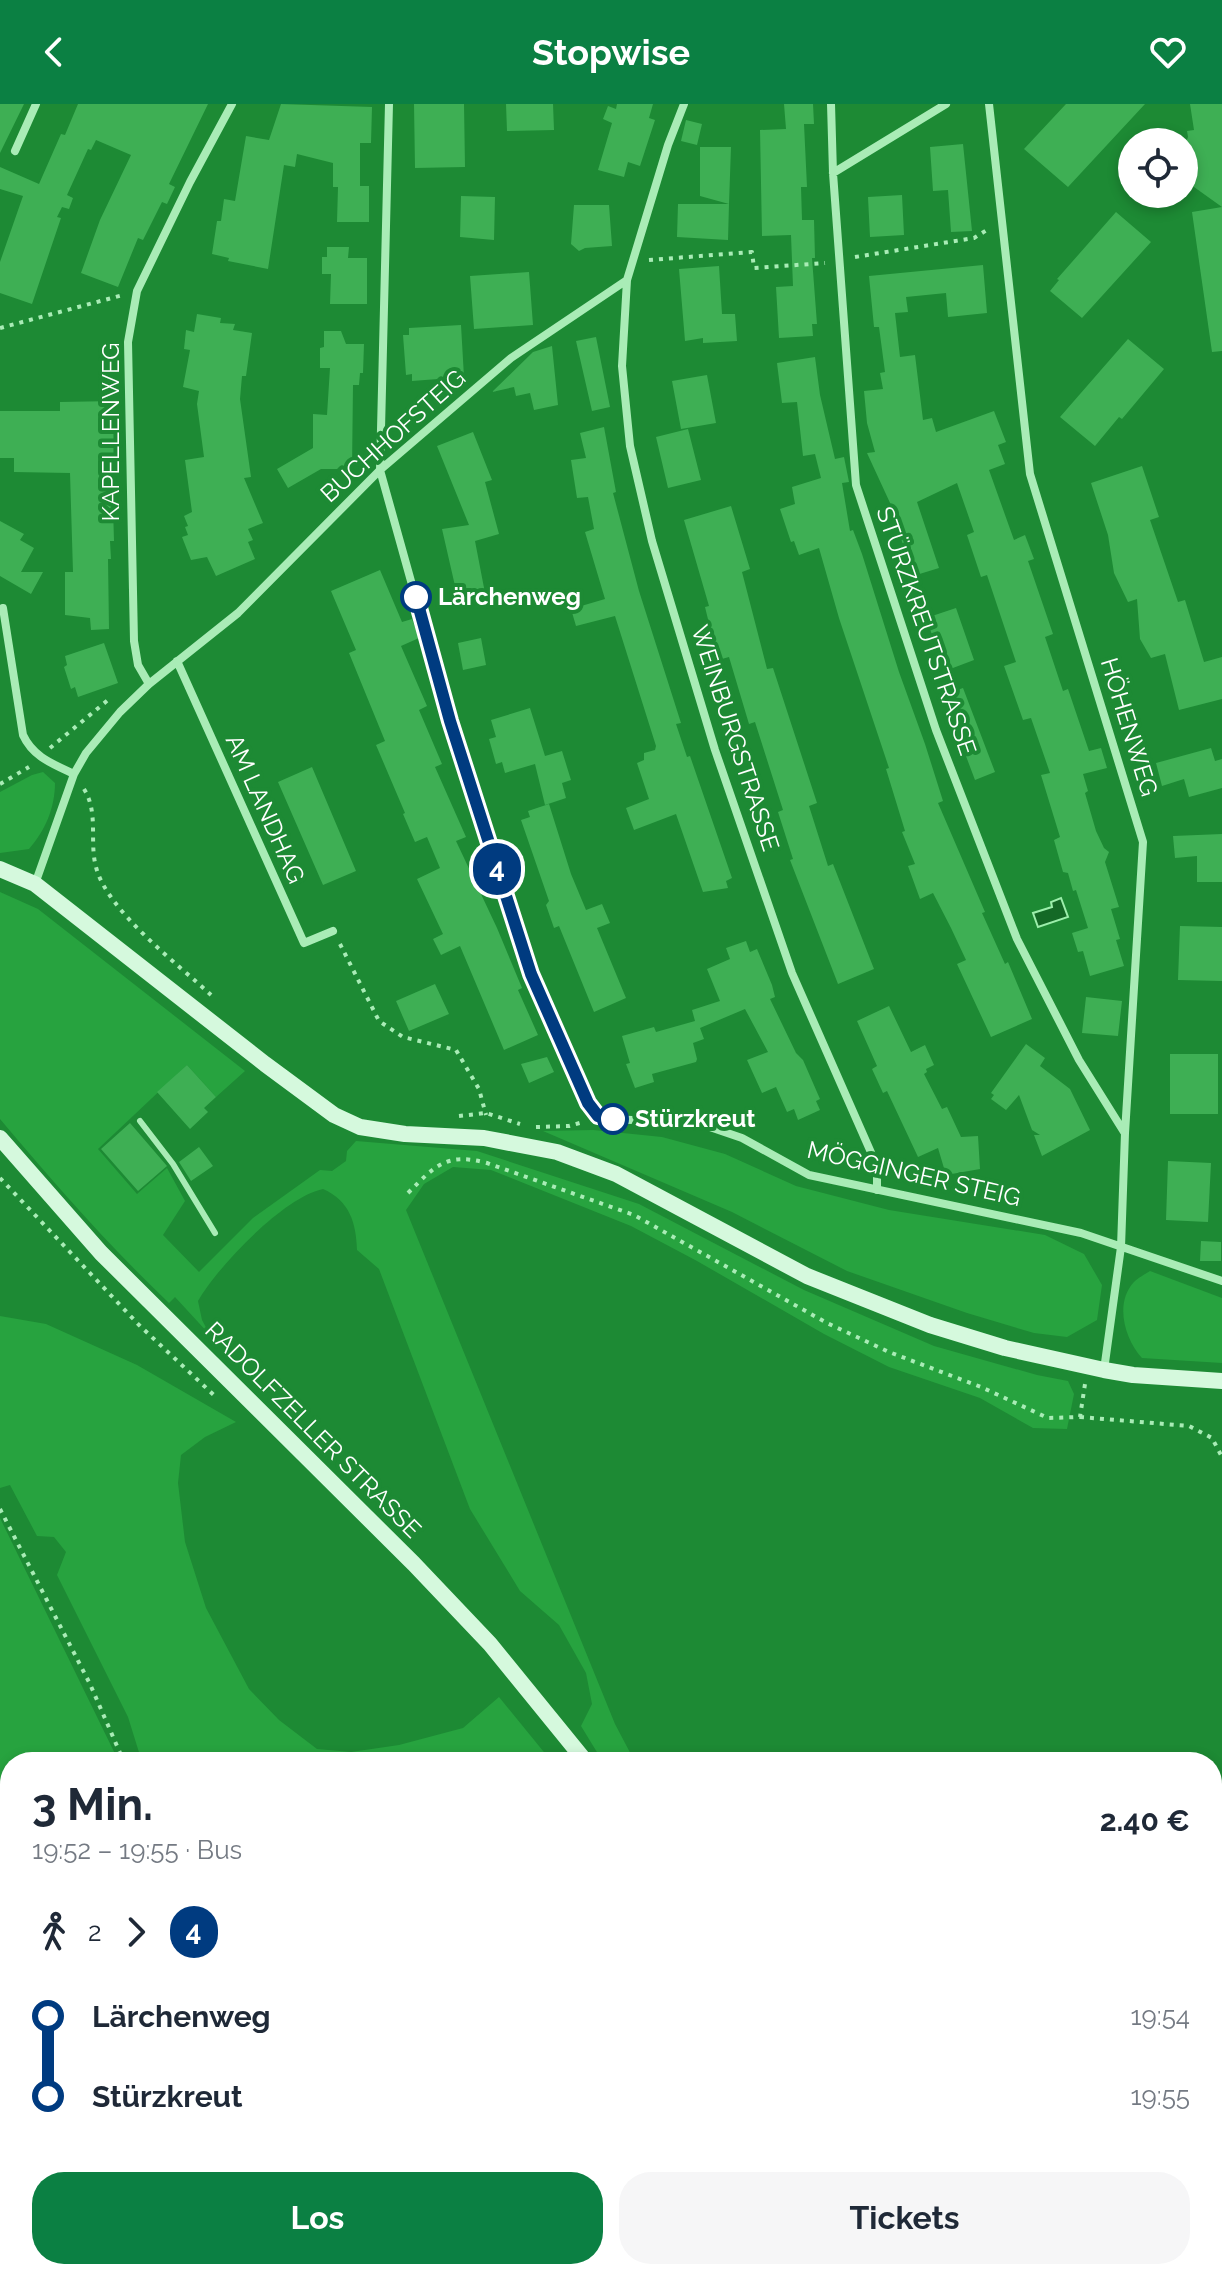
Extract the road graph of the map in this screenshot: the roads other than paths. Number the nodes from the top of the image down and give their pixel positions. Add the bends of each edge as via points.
1 (36, 104) edge
2 (232, 104) edge
3 (389, 104) edge
4 (684, 104) edge
5 (831, 104) edge
6 (946, 104) edge
7 (989, 104) edge
8 (15, 151) dead end
9 (833, 173) junction
10 (627, 280) junction
11 (380, 470) junction
12 (3, 608) dead end
13 (177, 661) junction
14 (149, 684) junction
15 (73, 778) junction
16 (0, 869) edge
17 (35, 884) junction
18 (333, 931) road end
19 (140, 1121) dead end
20 (1125, 1133) junction
21 (0, 1138) edge
22 (877, 1190) junction
23 (215, 1233) dead end
24 (1121, 1247) junction
25 (1222, 1281) edge
26 (1096, 1368) junction
27 (1222, 1381) edge
28 (578, 1752) edge

1 - 8 street
2 - 14 street, KAPELLENWEG via 137,291 128,342 134,641
3 - 11 street
4 - 10 street
5 - 9 street, STÜRZKREUTSTRASSE
6 - 9 street
7 - 20 street, HÖHENWEG via 1030,474 1143,842
9 - 20 street, STÜRZKREUTSTRASSE via 856,485 931,715 1017,939 1079,1060
10 - 11 street, BUCHHOFSTEIG via 511,358
10 - 22 street, WEINBURGSTRASSE via 622,366 630,446 652,541 715,750 792,973 877,1166
11 - 13 street, BUCHHOFSTEIG via 238,613
11 - 22 street, MÖGGINGER STEIG via 450,721 531,974 588,1103 598,1116 610,1119 698,1123 742,1138 809,1175
12 - 15 street via 23,735 39,757
13 - 14 street, BUCHHOFSTEIG
13 - 18 street, AM LANDHAG via 304,943
14 - 15 street, BUCHHOFSTEIG via 86,753
15 - 17 street, BUCHHOFSTEIG
16 - 17 street
17 - 26 street via 334,1115 360,1127 484,1138 557,1152 616,1174 807,1276 872,1304 990,1343
19 - 23 lane
20 - 24 street, HÖHENWEG
21 - 28 street, RADOLFZELLER STRASSE via 101,1253 490,1644
22 - 24 street, MÖGGINGER STEIG via 1081,1233
24 - 25 street, MÖGGINGER STEIG
24 - 26 street, HÖHENWEG
26 - 27 street

